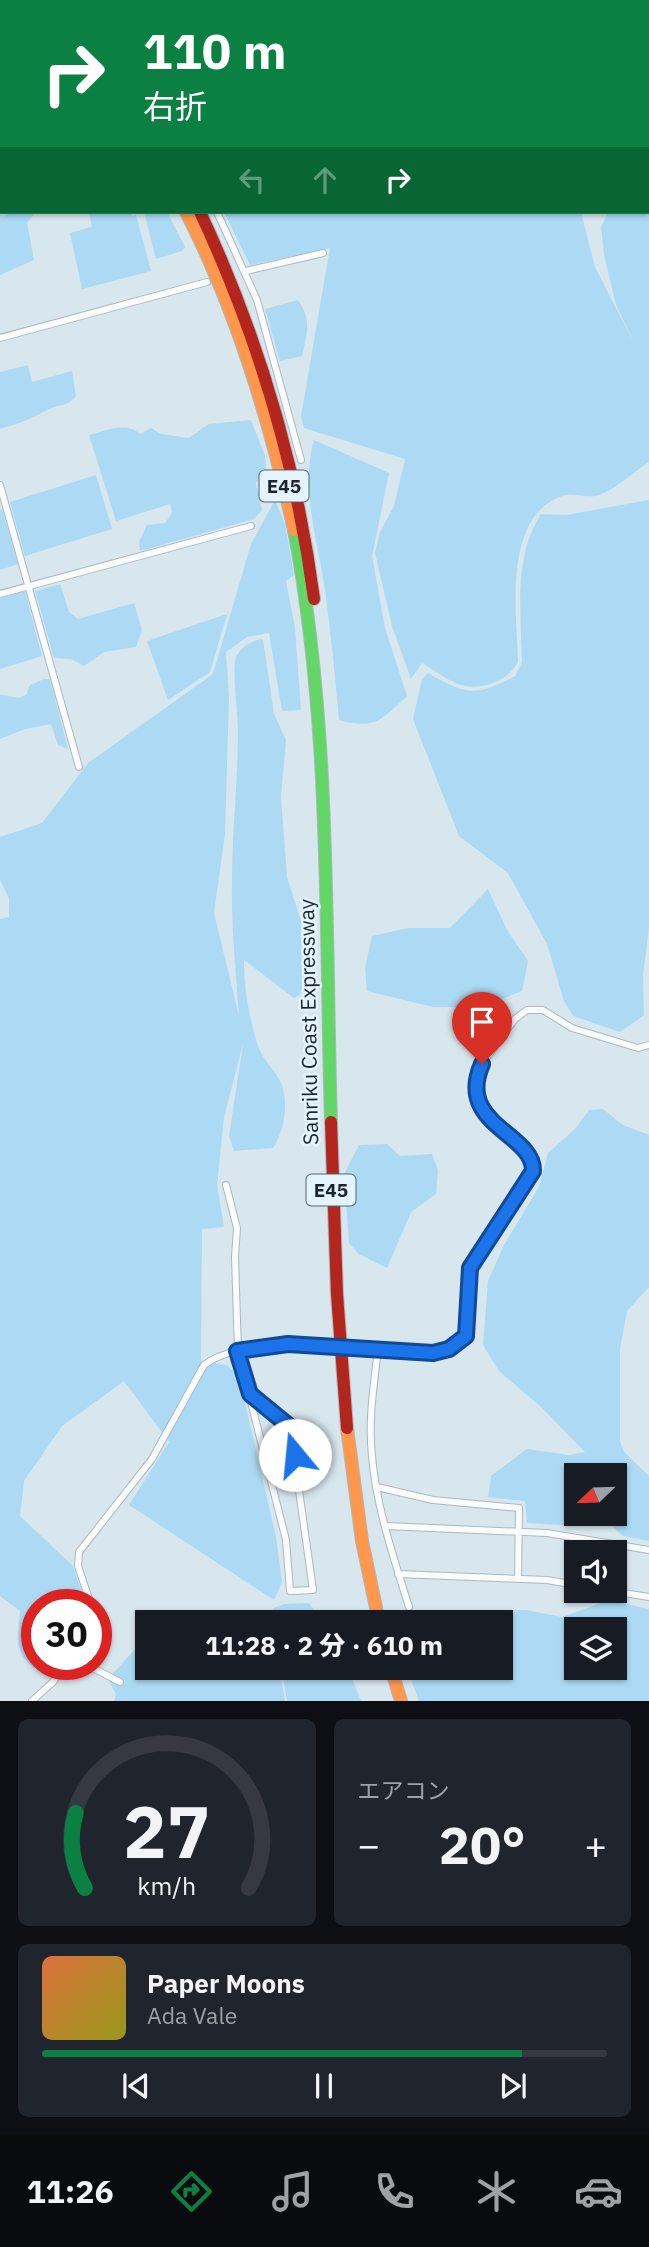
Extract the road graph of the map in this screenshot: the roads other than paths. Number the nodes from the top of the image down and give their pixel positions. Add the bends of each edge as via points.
1 (187, 214) edge
2 (201, 214) edge
3 (218, 214) edge
4 (323, 253) dead end
5 (246, 271) junction
6 (207, 282) dead end
7 (0, 338) edge
8 (301, 460) dead end
9 (0, 485) edge
10 (251, 526) dead end
11 (28, 586) junction
12 (0, 594) edge
13 (321, 754) junction
14 (79, 767) dead end
15 (649, 1045) edge
16 (226, 1185) dead end
17 (378, 1349) junction
18 (237, 1351) junction
19 (250, 1394) junction
20 (377, 1487) junction
21 (386, 1526) junction
22 (518, 1531) junction
23 (649, 1550) edge
24 (398, 1574) junction
25 (518, 1578) junction
26 (564, 1584) edge
27 (86, 1589) edge
28 (627, 1594) edge
29 (649, 1597) edge
30 (409, 1607) dead end
31 (376, 1610) edge
32 (112, 1678) edge
33 (54, 1680) edge
34 (395, 1680) edge
35 (120, 1682) dead end
36 (32, 1701) edge
37 (401, 1701) edge

1 - 13 highway, Sanriku Coast Expressway / E45 via 236,329 284,484 304,586
2 - 13 highway, Sanriku Coast Expressway / E45 via 253,337 297,492 320,658
3 - 5 street
4 - 5 street
5 - 8 street via 277,364
6 - 7 street
9 - 11 street
10 - 11 street
11 - 12 street
11 - 14 street
13 - 31 highway, Sanriku Coast Expressway / E45 via 331,1202 342,1395 356,1516
15 - 17 street via 638,1048 572,1028 543,1010 521,1013 482,1064 475,1087 492,1122 531,1157 533,1171 470,1268 466,1336 449,1349 433,1353
16 - 18 street via 237,1228
17 - 18 street, bridge via 288,1344
17 - 20 street via 370,1417
18 - 19 street
18 - 27 street via 204,1365 152,1459 83,1544 78,1566
19 - 19 street via 289,1426 313,1590 290,1591 286,1540
20 - 21 street
20 - 22 street via 433,1500 516,1506
21 - 22 street
21 - 24 street
22 - 23 street
22 - 25 street
24 - 25 street
24 - 30 street
25 - 26 street
28 - 29 street
32 - 35 street
33 - 36 street
34 - 37 highway

